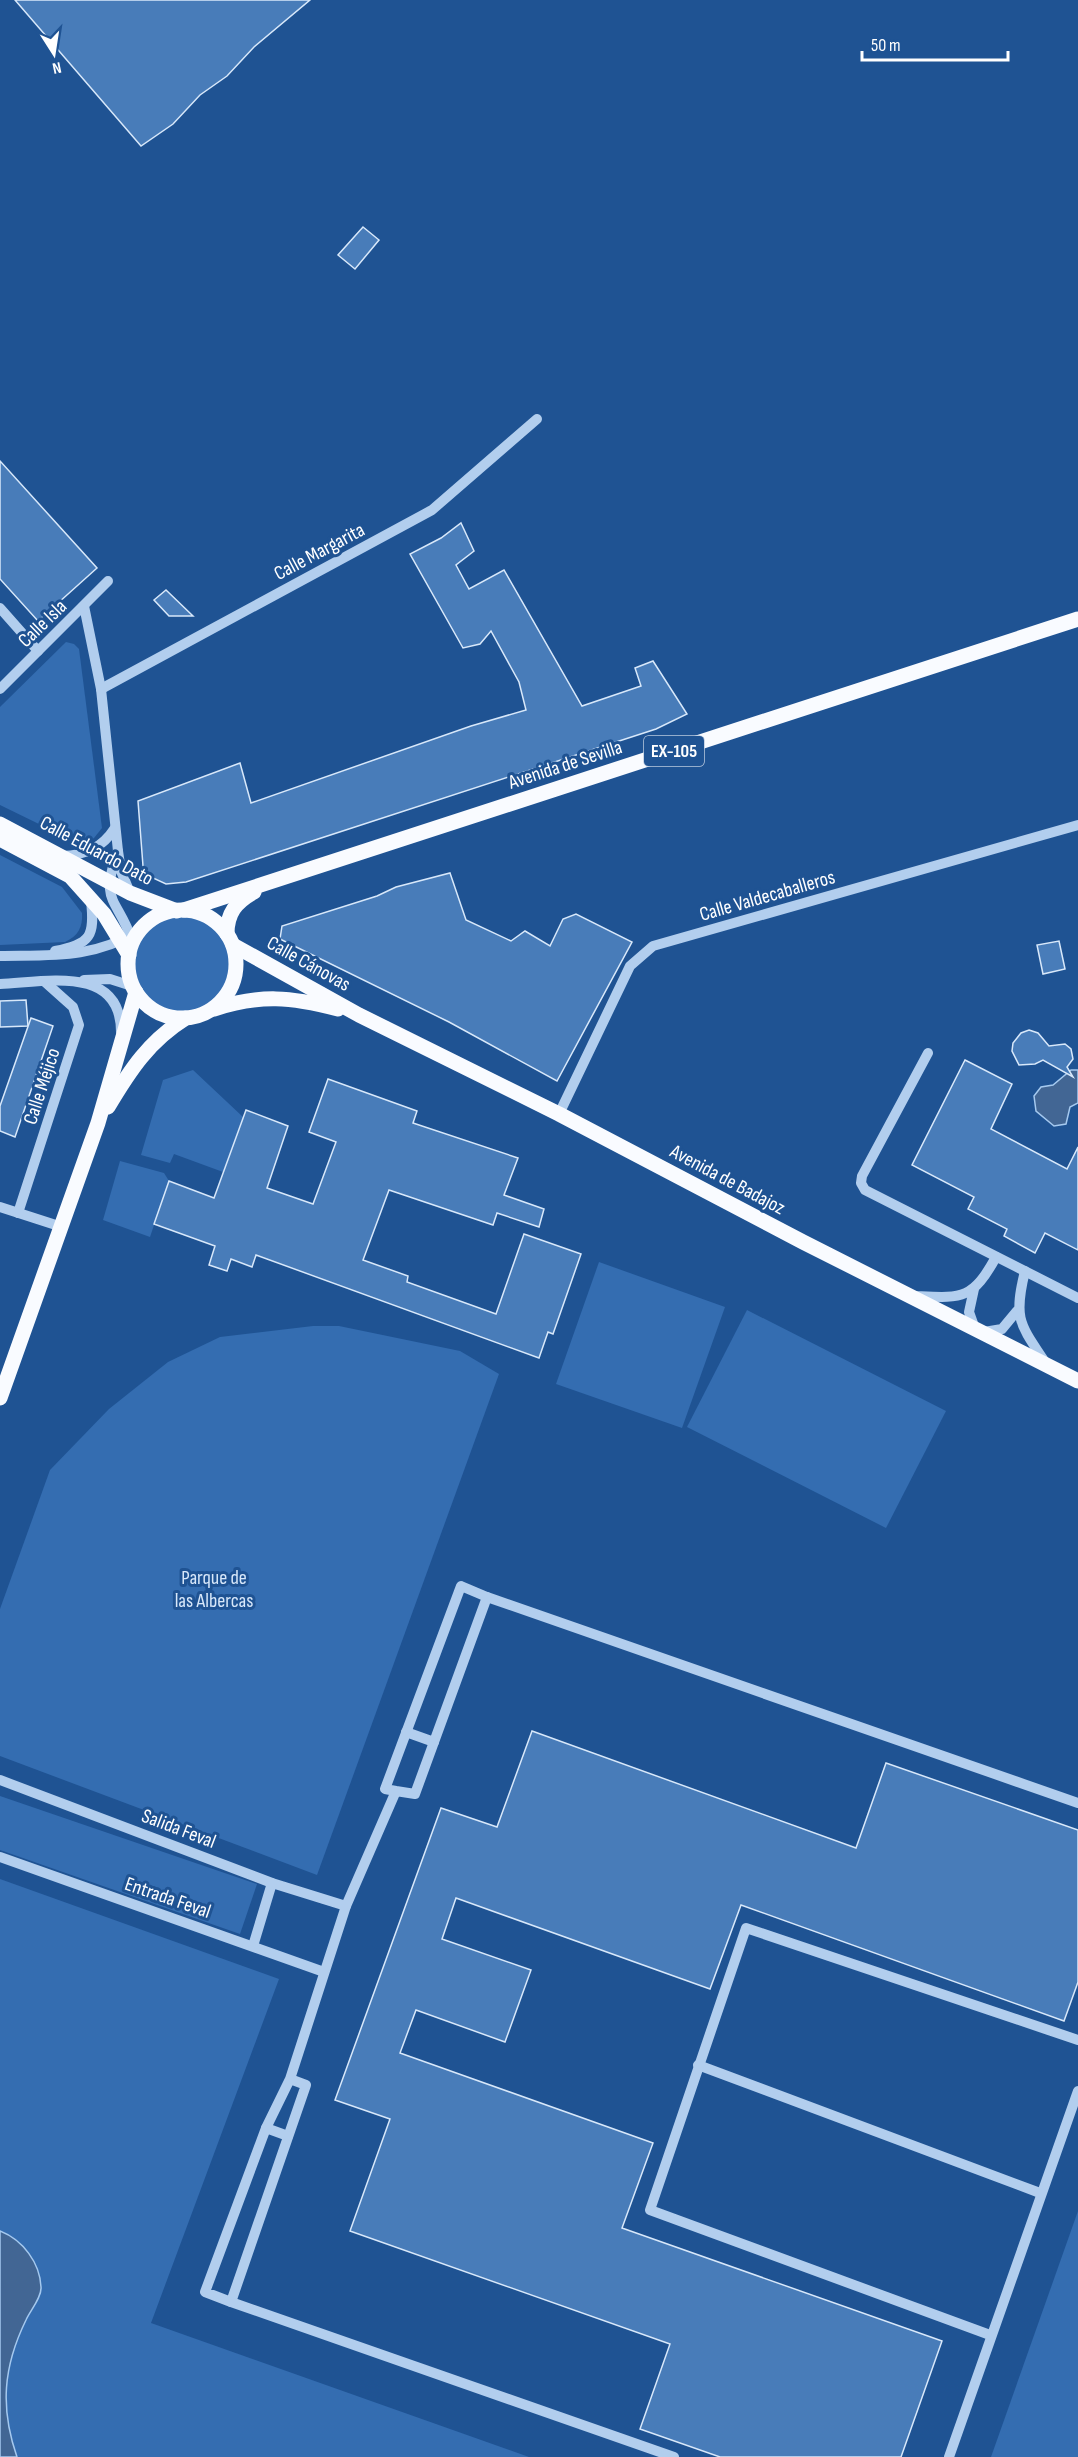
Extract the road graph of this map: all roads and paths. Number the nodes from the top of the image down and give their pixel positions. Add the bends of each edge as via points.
1 (537, 419) dead end
2 (108, 581) dead end
3 (84, 606) junction
4 (0, 608) edge
5 (1078, 619) edge
6 (38, 651) junction
7 (0, 689) edge
8 (101, 689) junction
9 (0, 824) edge
10 (1078, 825) edge
11 (115, 828) junction
12 (0, 838) edge
13 (118, 851) junction
14 (60, 856) junction
15 (109, 882) junction
16 (271, 883) junction
17 (130, 893) junction
18 (91, 897) junction
19 (180, 910) junction
20 (230, 940) junction
21 (131, 941) junction
22 (0, 956) edge
23 (31, 956) junction
24 (78, 980) junction
25 (45, 982) junction
26 (0, 984) edge
27 (134, 989) junction
28 (212, 1010) junction
29 (359, 1015) junction
30 (186, 1018) junction
31 (121, 1037) junction
32 (928, 1053) dead end
33 (559, 1114) junction
34 (98, 1123) junction
35 (0, 1207) edge
36 (18, 1212) junction
37 (62, 1227) junction
38 (996, 1257) junction
39 (1025, 1271) junction
40 (974, 1289) junction
41 (909, 1296) junction
42 (1078, 1298) edge
43 (1017, 1311) junction
44 (978, 1330) junction
45 (1047, 1365) junction
46 (1078, 1381) edge
47 (0, 1398) edge
48 (487, 1597) junction
49 (406, 1732) junction
50 (434, 1742) junction
51 (0, 1780) edge
52 (396, 1791) junction
53 (1078, 1803) edge
54 (0, 1857) edge
55 (272, 1882) junction
56 (346, 1906) junction
57 (253, 1946) junction
58 (324, 1972) junction
59 (1078, 2040) edge
60 (698, 2066) junction
61 (290, 2079) junction
62 (1078, 2091) edge
63 (266, 2128) junction
64 (288, 2136) junction
65 (1040, 2193) junction
66 (231, 2302) junction
67 (990, 2335) junction
68 (674, 2457) edge
69 (949, 2457) edge

1 - 8 street, Calle Margarita via 432,510
2 - 3 street, Calle Isla
3 - 6 street, Calle Isla
3 - 8 street
4 - 6 street
5 - 16 main road, Avenida de Sevilla / EX-105
6 - 7 street, Calle Isla
8 - 11 street
9 - 14 main road, Calle Eduardo Dato
10 - 33 street, Calle Valdecaballeros via 653,946 630,966
11 - 13 street
11 - 14 street via 108,839 91,850 81,855
12 - 18 main road, Calle Eduardo Dato via 69,876
13 - 15 street
13 - 17 street
14 - 15 main road, Calle Eduardo Dato
15 - 17 main road, Calle Eduardo Dato
15 - 21 street via 110,898
16 - 19 main road, Avenida de Sevilla / EX-105
16 - 20 main road, Avenida de Sevilla / EX-105 via 242,898 227,919
17 - 19 main road, Calle Eduardo Dato
18 - 21 main road, Calle Eduardo Dato via 114,927
18 - 23 street via 92,933 86,940
19 - 20 main road via 206,916
19 - 21 main road via 152,920
20 - 28 main road via 236,971 223,1000
20 - 29 main road, Calle Cánovas
21 - 23 street via 80,954
21 - 27 main road via 128,969
22 - 23 street
24 - 25 street
24 - 27 street via 110,979
24 - 31 street via 96,986 116,1003
25 - 26 street
25 - 36 street, Calle Méjico via 74,1007 79,1024
27 - 30 main road via 155,1011
27 - 31 main road
28 - 29 main road, Calle Cánovas via 258,998 310,1002
28 - 30 main road
29 - 33 main road, Avenida de Badajoz
30 - 34 main road via 162,1033 139,1059
31 - 34 main road
32 - 38 street via 861,1183 865,1190
33 - 41 main road, Avenida de Badajoz
34 - 37 main road
35 - 36 street
36 - 37 street
37 - 47 main road
38 - 39 street
38 - 40 street
39 - 42 street
39 - 43 street
40 - 41 street via 946,1297
40 - 44 street via 969,1312
41 - 44 main road, Avenida de Badajoz
43 - 44 street via 1002,1329
43 - 45 street
44 - 45 main road, Avenida de Badajoz
45 - 46 main road, Avenida de Badajoz
48 - 49 street via 460,1586
48 - 50 street
48 - 53 street
49 - 50 street
49 - 52 street via 385,1789
50 - 52 street via 415,1794
51 - 55 street, Salida Feval
52 - 56 street
54 - 57 street, Entrada Feval
55 - 56 street, Salida Feval
55 - 57 street
56 - 58 street
57 - 58 street, Entrada Feval
58 - 61 street
59 - 60 street via 746,1928
60 - 65 street
60 - 67 street via 650,2210
61 - 63 street
61 - 64 street via 306,2085
62 - 65 street
63 - 64 street
63 - 66 street via 205,2292
64 - 66 street
65 - 67 street
66 - 68 street
67 - 69 street

